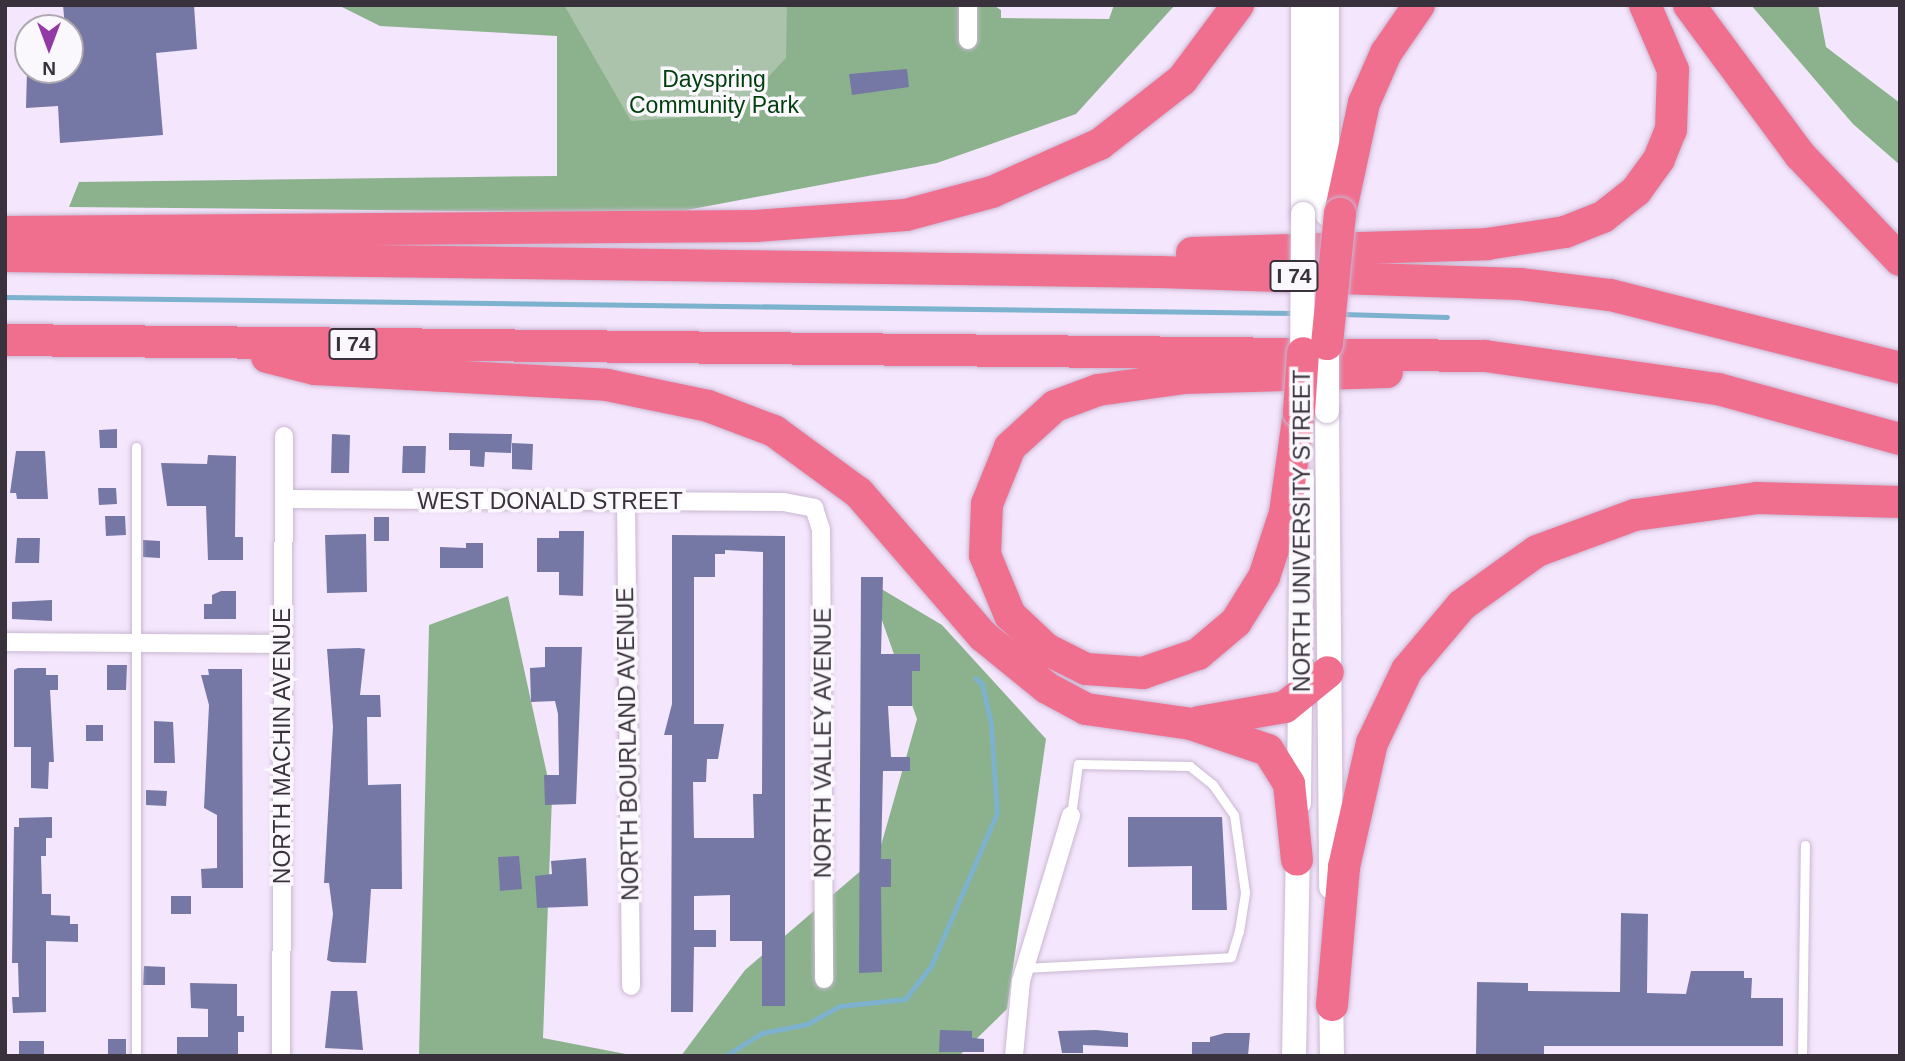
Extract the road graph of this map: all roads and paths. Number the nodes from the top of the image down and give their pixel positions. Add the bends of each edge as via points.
1 (968, 5) edge
2 (1238, 5) edge
3 (1303, 5) edge
4 (1327, 5) edge
5 (1419, 5) edge
6 (1645, 5) edge
7 (1689, 5) edge
8 (968, 40) dead end
9 (1323, 214) junction
10 (5, 232) edge
11 (5, 256) edge
12 (1900, 260) edge
13 (678, 266) junction
14 (5, 340) edge
15 (222, 345) junction
16 (1900, 368) edge
17 (1718, 389) junction
18 (1309, 412) junction
19 (284, 436) dead end
20 (1900, 439) edge
21 (136, 447) dead end
22 (284, 499) junction
23 (626, 502) junction
24 (1900, 502) edge
25 (814, 508) joint
26 (5, 642) edge
27 (138, 643) junction
28 (283, 644) junction
29 (1328, 672) junction
30 (1301, 698) junction
31 (1191, 724) junction
32 (1071, 815) joint
33 (1805, 845) dead end
34 (1297, 860) junction
35 (1024, 968) junction
36 (824, 979) dead end
37 (631, 986) dead end
38 (1332, 1005) junction
39 (136, 1056) edge
40 (281, 1056) edge
41 (1014, 1056) edge
42 (1294, 1056) edge
43 (1332, 1056) edge
44 (1802, 1056) edge

1 - 8 street
2 - 10 highway via 1182,80 1107,140 992,192 906,215 755,226
3 - 9 main road
4 - 9 main road
5 - 9 highway via 1387,53 1364,103
6 - 13 highway via 1665,42 1673,70 1673,116 1666,145 1627,200 1603,217 1565,232 1515,242 1364,251
7 - 12 highway via 1800,155
9 - 18 highway, bridge
11 - 13 highway, I 74
13 - 16 highway, I 74 via 1520,284 1610,295
14 - 15 highway, I 74
15 - 17 highway, I 74 via 1378,351 1548,362
15 - 31 highway via 315,369 607,385 683,399 753,421 841,476 983,636 1046,688 1086,709
17 - 18 highway via 1556,376 1359,372 1183,378 1088,393 1031,424 994,477 984,517 984,548 992,582 1010,615 1046,649 1086,669 1143,673 1198,654 1236,622 1264,576 1285,513
17 - 20 highway, I 74
18 - 29 main road, NORTH UNIVERSITY STREET
18 - 30 main road, NORTH UNIVERSITY STREET
19 - 22 street, NORTH MACHIN AVENUE
21 - 27 lane
22 - 23 street, WEST DONALD STREET
22 - 28 street, NORTH MACHIN AVENUE
23 - 25 street, WEST DONALD STREET via 799,502
23 - 37 street, NORTH BOURLAND AVENUE
24 - 38 highway via 1757,498 1635,515 1537,551 1469,599 1411,664 1372,743 1344,867
25 - 36 street, NORTH VALLEY AVENUE via 821,529
26 - 27 street
27 - 28 street
27 - 39 lane via 133,724
28 - 40 street, NORTH MACHIN AVENUE
29 - 30 highway
29 - 38 main road, NORTH UNIVERSITY STREET
30 - 31 highway via 1278,709
30 - 34 main road, NORTH UNIVERSITY STREET
31 - 34 highway via 1253,741 1275,756 1291,793
32 - 35 street
32 - 35 lane via 1078,764 1190,766 1234,815 1243,853 1241,925 1231,957
33 - 44 lane
34 - 42 main road, NORTH UNIVERSITY STREET
35 - 41 street
38 - 43 main road, NORTH UNIVERSITY STREET

